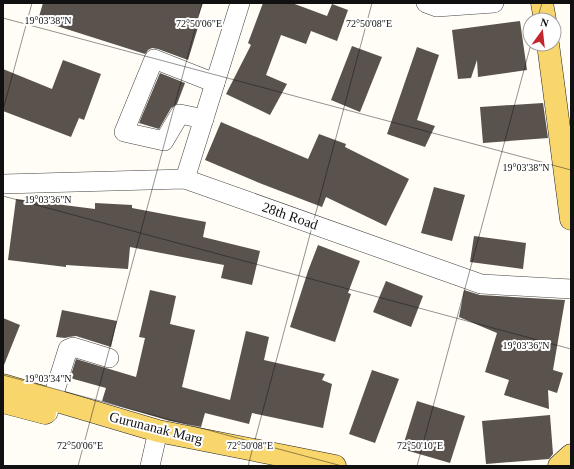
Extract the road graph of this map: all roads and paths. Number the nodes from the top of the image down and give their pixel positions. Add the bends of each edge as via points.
1 (240, 3) edge
2 (426, 3) edge
3 (494, 3) edge
4 (549, 52) edge
5 (215, 82) junction
6 (204, 119) junction
7 (185, 179) junction
8 (3, 184) edge
9 (571, 219) edge
10 (571, 289) edge
11 (109, 358) dead end
12 (3, 385) edge
13 (3, 402) edge
14 (50, 407) junction
15 (156, 437) junction
16 (571, 455) edge
17 (150, 466) edge
18 (266, 466) edge
19 (335, 466) edge
20 (559, 466) edge

1 - 5 street
2 - 3 street via 437,7
4 - 9 main road
5 - 6 street
5 - 6 street via 154,59 124,132 164,141 180,114
6 - 7 street
7 - 8 street, 28th Road
7 - 10 street, 28th Road via 481,284
11 - 14 street via 73,347 68,349
12 - 14 main road, Gurunanak Marg
13 - 14 main road, Gurunanak Marg
14 - 15 main road, Gurunanak Marg
15 - 17 street
15 - 18 main road, Gurunanak Marg
15 - 19 main road, Gurunanak Marg
16 - 20 main road

